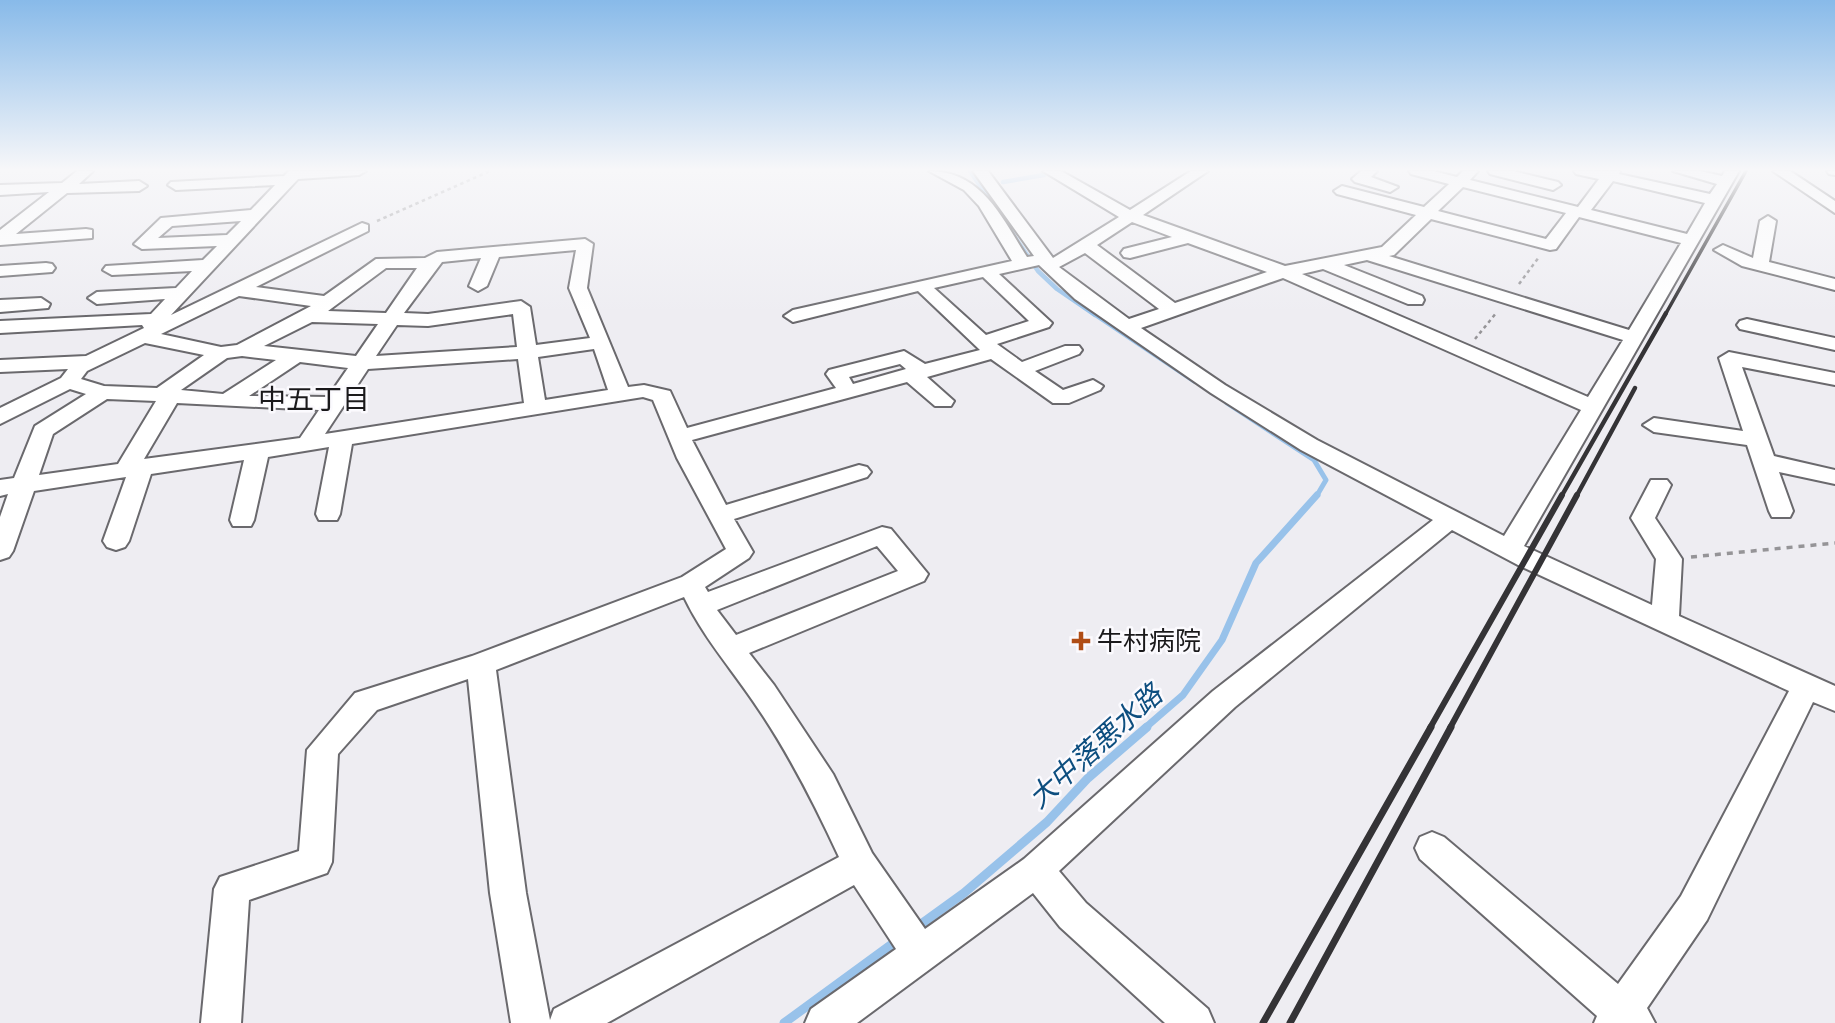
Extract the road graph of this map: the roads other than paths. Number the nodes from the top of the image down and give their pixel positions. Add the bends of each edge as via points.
1 (28, 219) edge
2 (200, 219) edge
3 (252, 219) edge
4 (998, 219) edge
5 (1018, 219) edge
6 (1125, 219) edge
7 (1136, 219) edge
8 (1422, 219) edge
9 (1442, 219) edge
10 (1449, 219) edge
11 (1572, 219) edge
12 (1605, 219) edge
13 (1703, 219) edge
14 (1768, 221) dead end
15 (362, 228) road end
16 (86, 234) dead end
17 (1188, 238) junction
18 (0, 239) edge
19 (232, 240) junction
20 (1691, 240) junction
21 (1085, 244) junction
22 (1723, 250) dead end
23 (1130, 253) dead end
24 (491, 254) junction
25 (1368, 255) junction
26 (1538, 258) dead end
27 (1035, 262) junction
28 (429, 263) junction
29 (1325, 264) junction
30 (208, 265) junction
31 (1760, 265) junction
32 (46, 268) dead end
33 (112, 270) dead end
34 (0, 271) edge
35 (986, 271) junction
36 (1284, 272) junction
37 (922, 285) junction
38 (1835, 285) edge
39 (478, 286) dead end
40 (234, 290) junction
41 (181, 293) junction
42 (97, 298) dead end
43 (1415, 300) dead end
44 (326, 302) junction
45 (41, 304) dead end
46 (0, 306) edge
47 (1172, 310) junction
48 (309, 316) junction
49 (393, 317) junction
50 (793, 317) dead end
51 (156, 319) junction
52 (1747, 325) dead end
53 (1127, 326) junction
54 (0, 327) edge
55 (141, 336) junction
56 (1633, 337) junction
57 (602, 342) junction
58 (1835, 344) edge
59 (988, 347) junction
60 (1073, 350) dead end
61 (231, 351) junction
62 (528, 352) junction
63 (296, 356) junction
64 (91, 362) junction
65 (360, 363) junction
66 (0, 366) edge
67 (1021, 369) junction
68 (917, 373) junction
69 (1087, 379) dead end
70 (1835, 379) edge
71 (68, 382) junction
72 (103, 392) junction
73 (620, 394) junction
74 (165, 395) junction
75 (227, 401) junction
76 (943, 401) dead end
77 (333, 404) junction
78 (22, 406) junction
79 (0, 407) edge
80 (534, 407) junction
81 (1592, 407) junction
82 (0, 417) edge
83 (1654, 425) dead end
84 (679, 437) junction
85 (342, 438) junction
86 (307, 444) junction
87 (258, 450) junction
88 (1760, 451) junction
89 (134, 467) junction
90 (859, 472) dead end
91 (1835, 477) edge
92 (26, 482) junction
93 (1660, 485) dead end
94 (0, 488) edge
95 (1781, 511) dead end
96 (328, 514) dead end
97 (719, 515) junction
98 (1450, 519) junction
99 (242, 520) dead end
100 (2, 541) edge
101 (116, 541) dead end
102 (1509, 550) junction
103 (696, 594) junction
104 (1665, 621) junction
105 (730, 649) junction
106 (481, 664) junction
107 (1821, 692) edge
108 (1432, 848) dead end
109 (860, 864) junction
110 (1036, 870) junction
111 (918, 950) junction
112 (1184, 1019) edge
113 (1625, 1019) edge
114 (220, 1023) edge
115 (531, 1023) edge
116 (568, 1023) edge
117 (825, 1023) edge

1 - 18 street
2 - 19 street via 167,221 142,244
3 - 19 street
4 - 27 street
5 - 27 street
6 - 21 street
7 - 17 street
8 - 25 street via 1388,251
9 - 26 street
10 - 11 street via 1550,246
12 - 20 street
13 - 20 street
14 - 31 street
15 - 40 street
16 - 18 street
17 - 23 street
17 - 36 street
19 - 30 street
20 - 56 street
21 - 27 street via 1059,262
21 - 47 street
22 - 31 street
24 - 28 street via 437,257
24 - 39 street
24 - 57 street via 585,244 578,288
25 - 29 street
25 - 56 street
27 - 35 street
27 - 53 street
28 - 44 street via 382,263
28 - 49 street
29 - 36 street
29 - 43 street
30 - 33 street
30 - 41 street
31 - 38 street
32 - 34 street
35 - 37 street
35 - 59 street via 1042,323
36 - 47 street
36 - 81 street
37 - 50 street
37 - 59 street
40 - 44 street
40 - 55 street
41 - 42 street
41 - 51 street
44 - 48 street
45 - 46 street
47 - 53 street
48 - 49 street
48 - 61 street
49 - 62 street via 428,320 521,307
49 - 65 street
51 - 54 street
51 - 55 street
52 - 58 street
53 - 98 street via 1309,445
55 - 61 street
55 - 64 street
56 - 81 street
57 - 62 street
57 - 73 street
59 - 67 street
59 - 68 street
60 - 67 street
61 - 63 street
61 - 74 street
62 - 65 street
62 - 80 street
63 - 65 street
63 - 75 street
64 - 66 street
64 - 71 street
65 - 77 street
67 - 69 street via 1061,398
68 - 76 street
68 - 84 street via 904,357 836,374 848,391
70 - 88 street via 1729,358
71 - 72 street
71 - 78 street
72 - 74 street
72 - 92 street via 43,430
73 - 80 street
73 - 84 street via 644,391 662,396
74 - 75 street
74 - 89 street
75 - 77 street
77 - 86 street
78 - 79 street
78 - 82 street
80 - 85 street
81 - 102 street
83 - 88 street
84 - 97 street
85 - 86 street
85 - 96 street
86 - 87 street
87 - 89 street
87 - 99 street
88 - 91 street
88 - 95 street
89 - 92 street
89 - 101 street
90 - 97 street
92 - 94 street
92 - 100 street
93 - 104 street via 1643,518 1670,559
97 - 103 street via 740,552
98 - 102 street
98 - 110 street via 1224,699
102 - 104 street
103 - 105 street
103 - 105 street via 882,535 915,574
103 - 106 street
104 - 107 street
105 - 109 street via 822,784
106 - 114 street via 366,701 323,750 315,862 232,889
106 - 115 street via 508,893
107 - 113 street
108 - 113 street
109 - 111 street
109 - 116 street
110 - 111 street
110 - 112 street via 1073,915
111 - 117 street

